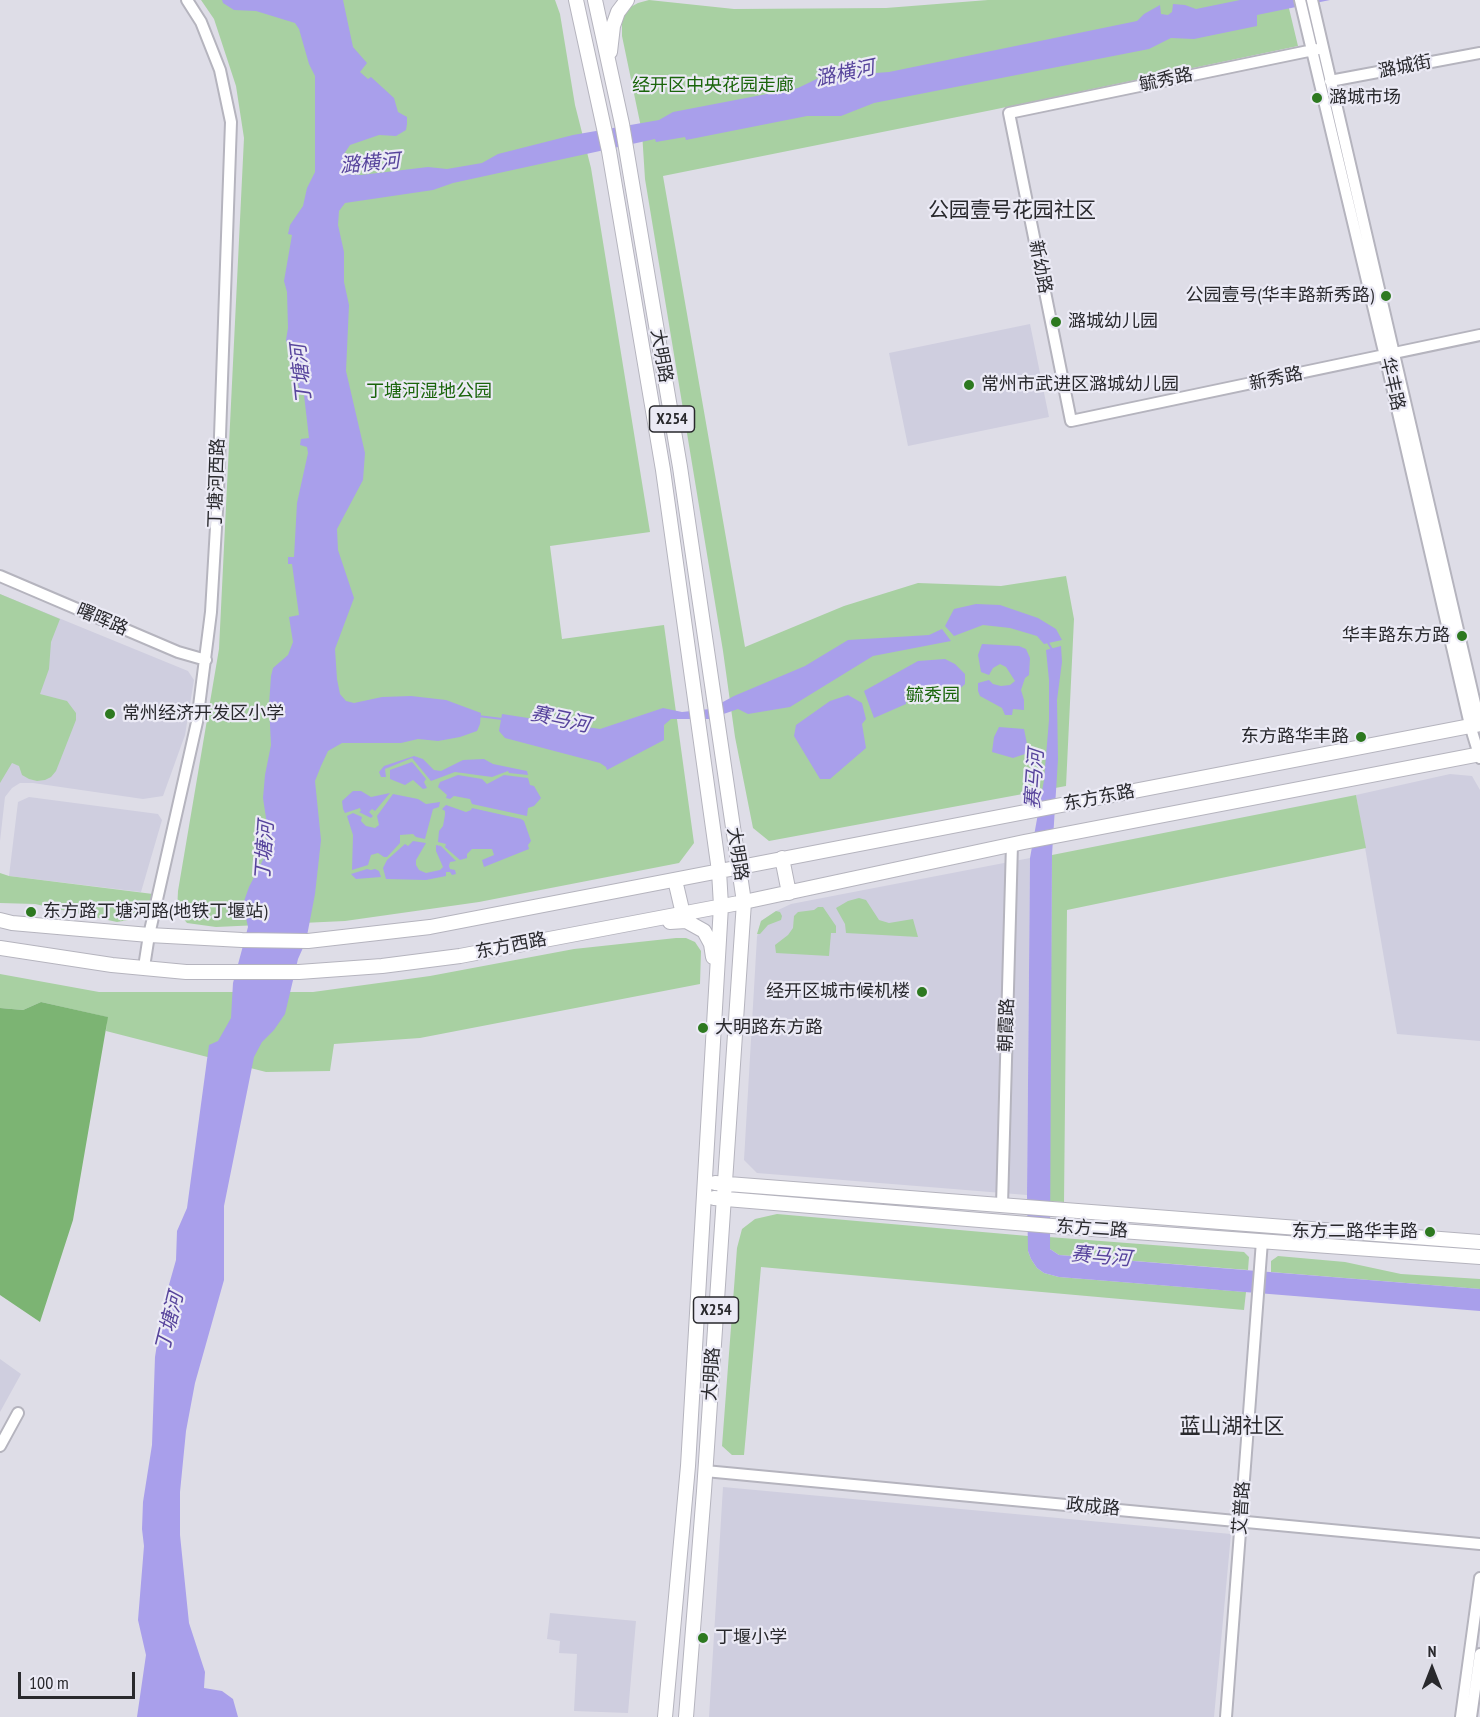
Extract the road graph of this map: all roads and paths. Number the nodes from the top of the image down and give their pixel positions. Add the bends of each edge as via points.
1 (187, 0) edge
2 (576, 0) edge
3 (595, 0) edge
4 (627, 0) edge
5 (1313, 4) edge
6 (1301, 5) edge
7 (1317, 50) junction
8 (1480, 52) edge
9 (608, 63) junction
10 (1330, 81) junction
11 (1009, 112) joint
12 (1480, 335) edge
13 (1389, 356) junction
14 (1071, 421) joint
15 (0, 576) edge
16 (206, 660) junction
17 (1478, 724) edge
18 (1480, 755) edge
19 (1018, 843) junction
20 (782, 858) junction
21 (739, 867) junction
22 (719, 871) junction
23 (675, 880) junction
24 (789, 893) junction
25 (744, 902) junction
26 (721, 906) junction
27 (683, 914) junction
28 (0, 920) edge
29 (632, 924) junction
30 (149, 935) junction
31 (0, 948) edge
32 (144, 967) junction
33 (716, 980) junction
34 (727, 1154) junction
35 (704, 1182) junction
36 (725, 1183) junction
37 (752, 1185) junction
38 (703, 1197) junction
39 (724, 1199) junction
40 (758, 1202) junction
41 (1002, 1205) junction
42 (722, 1228) junction
43 (1262, 1241) junction
44 (1480, 1242) edge
45 (1480, 1257) edge
46 (18, 1413) dead end
47 (0, 1446) edge
48 (705, 1472) junction
49 (1241, 1521) junction
50 (1480, 1544) edge
51 (1480, 1578) edge
52 (1480, 1654) edge
53 (689, 1678) junction
54 (665, 1717) edge
55 (686, 1717) edge
56 (692, 1717) edge
57 (1226, 1717) edge
58 (1461, 1717) edge
59 (1471, 1717) edge

1 - 16 street, 丁塘河西路 via 201,21 220,70 231,122 218,493
2 - 22 main road, 大明路 / X254 via 609,151 663,470
3 - 9 main road, 大明路 / X254
4 - 9 main road via 615,19
5 - 7 street, 华丰路
6 - 7 street, 华丰路
7 - 10 street, 华丰路
7 - 11 street, 毓秀路
7 - 13 street, 华丰路
8 - 10 street, 潞城街
9 - 21 main road, 大明路 / X254 via 622,124 680,467
10 - 13 street, 华丰路
11 - 14 street, 新幼路
12 - 13 street, 新秀路
13 - 14 street, 新秀路
13 - 17 street, 华丰路
15 - 16 street, 曙晖路 via 178,652
16 - 30 street, 丁塘河西路 via 197,722
17 - 18 street, 华丰路
17 - 20 main road, 东方东路
18 - 19 main road, 东方东路
19 - 24 main road, 东方东路
19 - 41 street, 朝霞路
20 - 21 main road, 东方东路
20 - 24 main road
21 - 22 main road, 东方东路
21 - 25 main road, 大明路 / X254
22 - 23 main road, 东方西路
22 - 26 main road, 大明路 / X254
23 - 27 main road
23 - 30 main road, 东方西路 via 430,927 308,941
24 - 25 main road, 东方东路
25 - 26 main road, 东方东路
25 - 34 main road, 大明路 / X254
26 - 27 main road, 东方西路
26 - 33 main road, 大明路 / X254
27 - 29 main road, 东方西路
28 - 30 main road
29 - 32 main road, 东方西路 via 460,956 382,966 232,973
29 - 33 main road via 686,921 704,931 711,944
30 - 32 street, 丁塘河西路
31 - 32 main road
33 - 35 main road, 大明路 / X254
34 - 36 main road, 大明路 / X254
34 - 37 main road via 734,1177
35 - 36 main road, 东方二路
35 - 38 main road, 大明路 / X254
36 - 37 main road, 东方二路
36 - 39 main road, 大明路 / X254
37 - 41 main road, 东方二路
38 - 39 main road, 东方二路
38 - 54 main road, 大明路 / X254 via 688,1466
39 - 40 main road, 东方二路
39 - 42 main road, 大明路 / X254
40 - 42 main road via 731,1208
40 - 43 main road, 东方二路
41 - 44 main road, 东方二路
42 - 48 main road, 大明路 / X254
43 - 45 main road, 东方二路
43 - 49 street, 艾普路
46 - 47 street
48 - 49 street, 政成路
48 - 53 main road, 大明路 / X254
49 - 50 street, 政成路
49 - 57 street, 艾普路
51 - 58 street
52 - 59 street
53 - 55 main road, 大明路 / X254
53 - 56 main road

